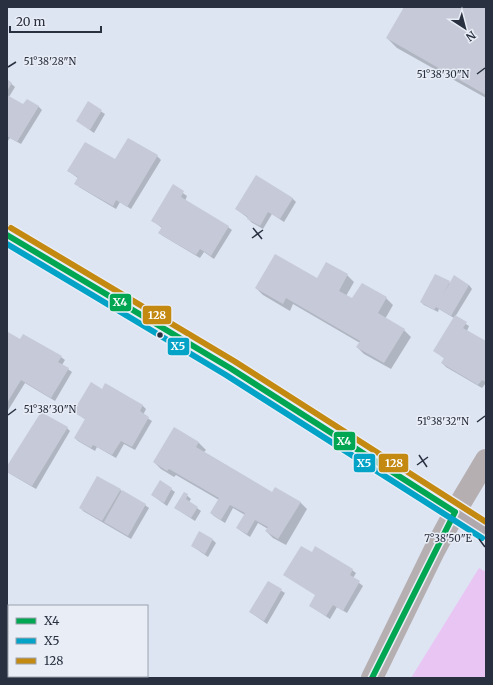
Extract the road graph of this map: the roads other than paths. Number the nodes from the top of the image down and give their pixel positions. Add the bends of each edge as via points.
1 (7, 235) edge
2 (486, 460) edge
3 (455, 512) junction
4 (486, 532) edge
5 (372, 678) edge

1 - 3 main road via 230,368
2 - 3 street
3 - 4 main road
3 - 5 street

